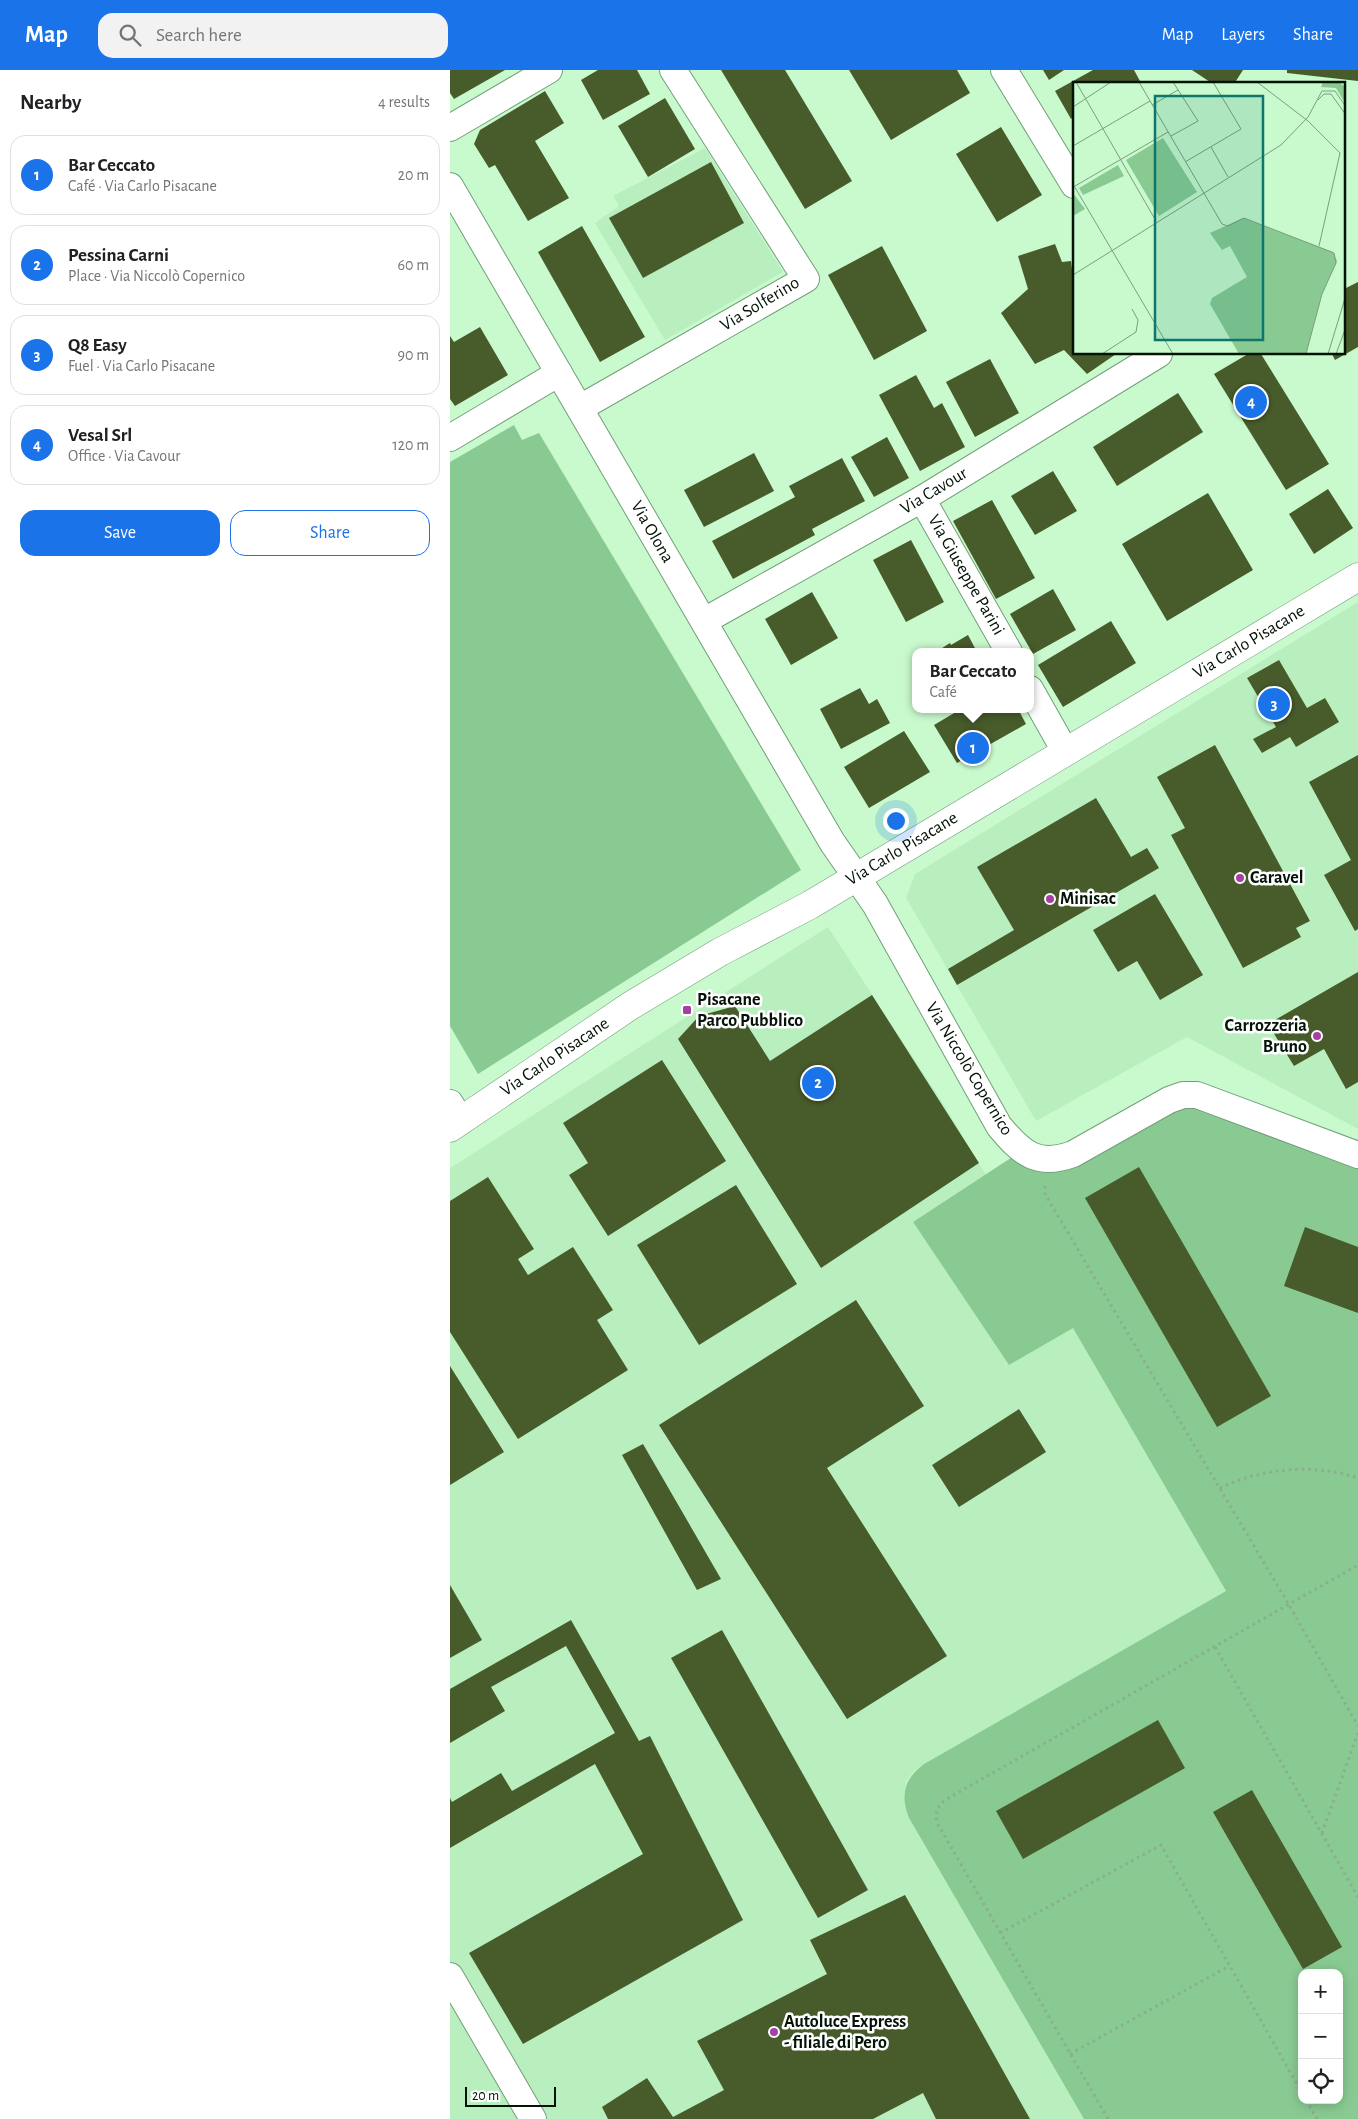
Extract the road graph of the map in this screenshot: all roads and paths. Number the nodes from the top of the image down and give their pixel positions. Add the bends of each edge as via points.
1 (549, 70) edge
2 (673, 70) edge
3 (1004, 70) edge
4 (450, 128) edge
5 (1073, 183) edge
6 (450, 186) edge
7 (1157, 355) edge
8 (559, 373) junction
9 (580, 408) junction
10 (450, 438) edge
11 (922, 499) junction
12 (1358, 577) edge
13 (704, 621) junction
14 (1007, 648) edge
15 (1034, 697) edge
16 (1065, 750) junction
17 (856, 877) junction
18 (454, 1118) edge
19 (1358, 1155) edge
20 (1048, 1161) junction
21 (1358, 1478) edge
22 (1220, 1488) junction
23 (1358, 1565) edge
24 (1289, 1604) junction
25 (1215, 1647) junction
26 (1358, 1726) edge
27 (1358, 1733) edge
28 (1322, 1834) junction
29 (1358, 1897) edge
30 (1000, 1933) junction
31 (1230, 1966) junction
32 (450, 1976) edge
33 (1070, 2054) junction
34 (1298, 2086) edge
35 (1308, 2104) edge
36 (533, 2119) edge
37 (1108, 2119) edge
38 (1317, 2119) edge

1 - 4 street
2 - 9 street, Via Solferino via 806,279
3 - 5 street
6 - 8 street, Via Olona
7 - 11 street, Via Cavour
8 - 9 street, Via Olona
8 - 10 street
9 - 13 street, Via Olona
11 - 13 street, Via Cavour
11 - 14 street, Via Giuseppe Parini
12 - 16 street, Via Carlo Pisacane
13 - 17 street, Via Olona via 832,842
15 - 16 street
16 - 17 street, Via Carlo Pisacane
17 - 18 street, Via Carlo Pisacane via 720,952
17 - 20 street, Via Niccolò Copernico via 875,904 999,1126 1023,1150
19 - 20 street via 1197,1095 1183,1095 1073,1154
20 - 22 path via 1045,1194
21 - 22 path via 1312,1469 1274,1471 1244,1476
22 - 24 path
23 - 24 path
24 - 25 path
24 - 26 path
25 - 28 path
25 - 30 path via 938,1806 935,1814 937,1823
27 - 28 path
28 - 29 path
30 - 31 path via 1160,1845
30 - 33 path
31 - 33 path
31 - 34 path
32 - 36 street
33 - 37 path
35 - 38 path

